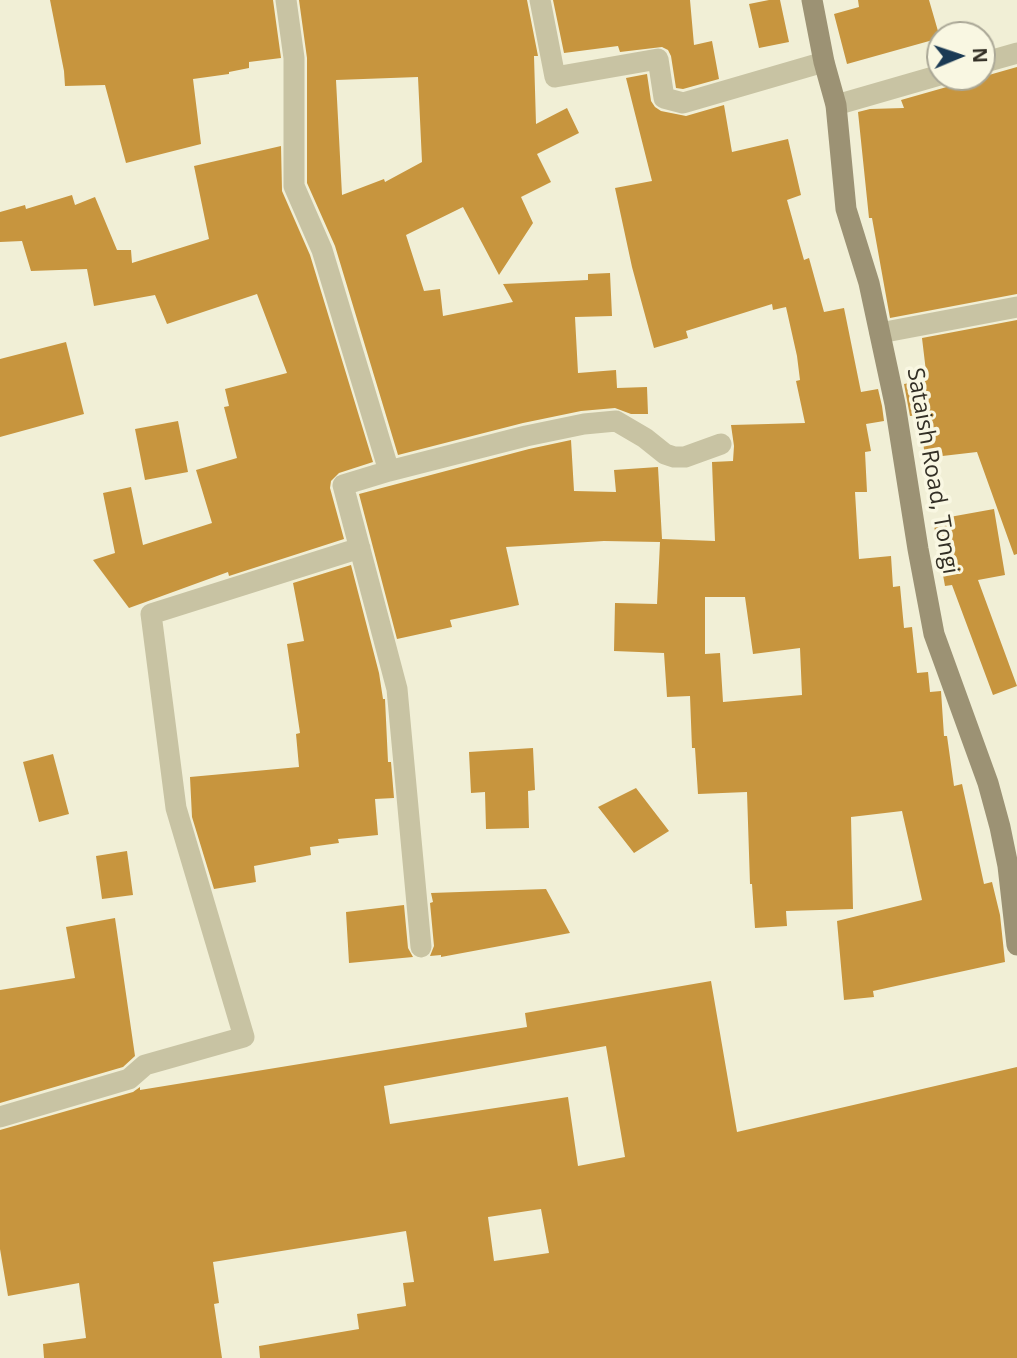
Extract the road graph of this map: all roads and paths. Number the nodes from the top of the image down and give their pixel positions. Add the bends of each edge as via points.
1 (286, 0) edge
2 (540, 0) edge
3 (812, 0) edge
4 (1017, 53) edge
5 (996, 59) edge
6 (824, 62) junction
7 (926, 79) edge
8 (836, 104) junction
9 (1017, 307) edge
10 (880, 333) junction
11 (721, 444) dead end
12 (389, 471) junction
13 (360, 548) junction
14 (1017, 945) edge
15 (421, 947) dead end
16 (0, 1117) edge

1 - 12 street via 294,58 294,186 322,250
2 - 6 street via 555,77 658,59 664,98 683,103
3 - 6 street, Sataish Road, Tongi
4 - 5 street
6 - 8 street, Sataish Road, Tongi
7 - 8 street
8 - 10 street, Sataish Road, Tongi via 846,209
9 - 10 street
10 - 14 street, Sataish Road, Tongi via 934,634 1000,827
11 - 12 street via 674,457 616,421 526,436
12 - 13 street via 343,485
13 - 15 street via 397,689
13 - 16 street via 150,614 176,807 244,1037 145,1065 129,1079

